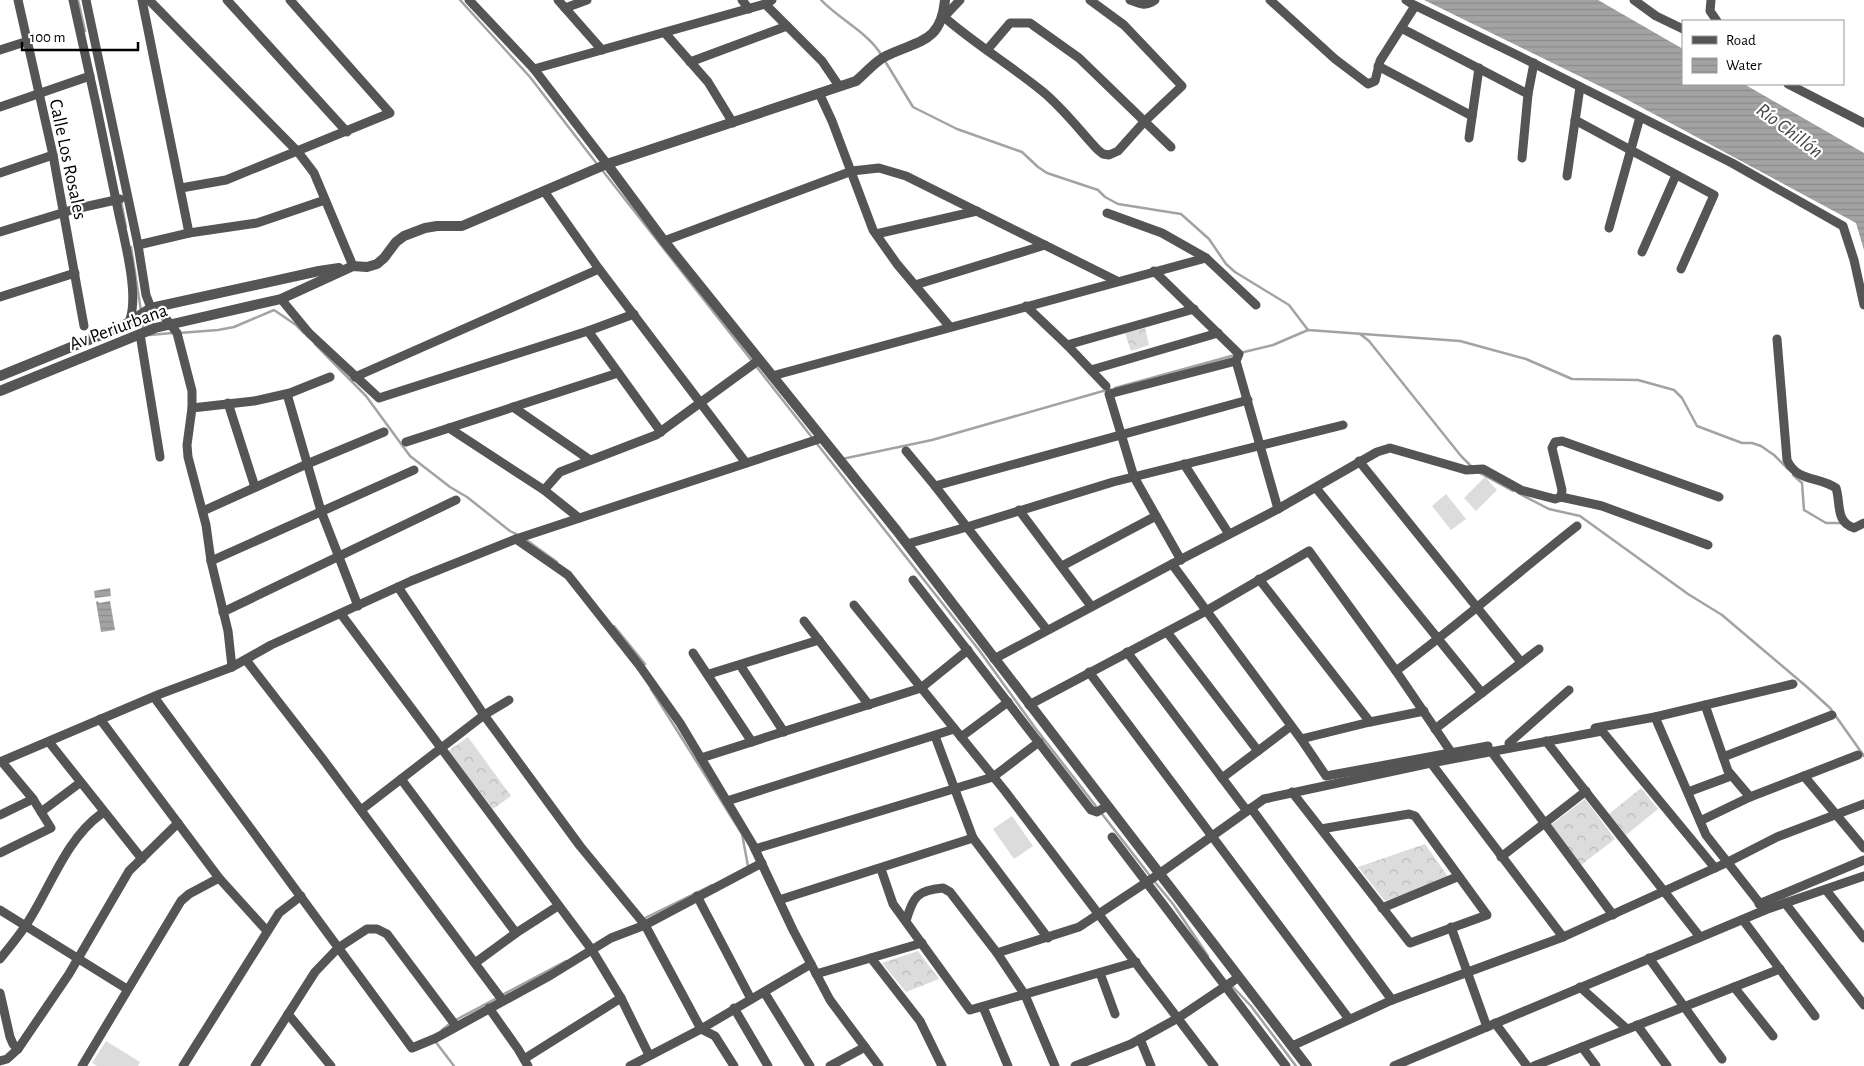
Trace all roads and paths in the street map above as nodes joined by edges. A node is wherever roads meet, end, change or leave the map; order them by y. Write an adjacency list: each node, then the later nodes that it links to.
1 (18, 0): 31 (street, Calle Los Rosales)
2 (73, 0): 40 (street)
3 (86, 0): 68 (street)
4 (142, 0): 66 (street)
5 (149, 0): 58 (street)
6 (227, 0): 54 (street)
7 (290, 0): 54 (street)
8 (469, 0): 39 (street)
9 (558, 0): 23 (street)
10 (587, 0): 23 (street)
11 (742, 0): 24 (street)
12 (945, 0): 25 (street)
13 (960, 0): 25 (street)
14 (1090, 0): 51 (street)
15 (1130, 0): 16 (street)
16 (1155, 0)
17 (1270, 0): 37 (street)
18 (1406, 0): 22 (street)
19 (1634, 0): 29 (street)
20 (1712, 0): 26 (street)
21 (768, 2): 24 (street); 27 (street)
22 (1415, 6): 28 (street); 36 (street)
23 (565, 8): 33 (street)
24 (749, 8): 30 (street)
25 (944, 17): 34 (street); 42 (street, Av Periurbana)
26 (1716, 20)
27 (787, 26): 35 (street); 42 (street)
28 (1401, 28): 37 (street); 38 (street)
29 (1682, 29)
30 (664, 32): 33 (street); 35 (street)
31 (28, 41): 32 (street); 45 (street, Calle Los Rosales)
32 (0, 50)
33 (602, 50): 39 (street)
34 (987, 50): 51 (street); 51 (street)
35 (690, 62): 52 (street)
36 (1534, 64): 43 (street); 46 (street)
37 (1378, 66): 48 (street)
38 (1479, 68): 46 (street); 48 (street)
39 (534, 69): 61 (street)
40 (90, 76): 45 (street); 68 (street)
41 (1790, 85): 53 (street)
42 (839, 86): 44 (street, Av Periurbana)
43 (1580, 87): 49 (street); 50 (street)
44 (819, 93): 52 (street, Av Periurbana); 62 (street)
45 (39, 94): 47 (street); 59 (street, Calle Los Rosales)
46 (1528, 94): 60 (street)
47 (0, 107)
48 (1472, 116): 55 (street)
49 (1640, 117): 57 (street); 92 (street)
50 (1575, 120): 57 (street); 65 (street)
51 (1144, 122): 56 (street)
52 (733, 123): 61 (street, Av Periurbana)
53 (1864, 123)
54 (347, 132): 58 (street)
55 (1469, 138)
56 (1171, 147)
57 (1630, 150): 64 (street); 73 (street)
58 (298, 152): 66 (street); 69 (street)
59 (53, 155): 63 (street); 71 (street, Calle Los Rosales)
60 (1522, 158)
61 (607, 164): 67 (street, Av Periurbana); 77 (street)
62 (852, 171): 70 (street); 76 (street); 77 (street)
63 (0, 173)
64 (1676, 175): 80 (street); 84 (street)
65 (1567, 176)
66 (181, 188): 75 (street)
67 (544, 191): 82 (street, Av Periurbana); 83 (street)
68 (122, 198): 71 (street); 78 (street); 97 (street)
69 (325, 200): 75 (street); 82 (street)
70 (977, 211): 76 (street); 79 (street)
71 (64, 213): 74 (street); 86 (street, Calle Los Rosales)
72 (1107, 214): 81 (street)
73 (1609, 228)
74 (0, 232)
75 (189, 233): 78 (street)
76 (876, 234): 88 (street)
77 (664, 241): 106 (street)
78 (138, 245): 94 (street)
79 (1045, 245): 87 (street); 88 (street)
80 (1642, 252)
81 (1206, 258): 85 (street); 91 (street)
82 (353, 266): 90 (street, Av Periurbana); 94 (street, Av Periurbana)
83 (599, 269): 96 (street); 113 (street)
84 (1681, 269)
85 (1154, 272): 87 (street); 95 (street)
86 (74, 273): 89 (street); 99 (street, Calle Los Rosales)
87 (1117, 281): 93 (street)
88 (915, 285): 100 (street)
89 (0, 296)
90 (282, 299): 98 (street, Av Periurbana); 113 (street)
91 (1256, 305)
92 (1864, 305)
93 (1026, 306): 100 (street); 105 (street)
94 (151, 308): 97 (street, Av Periurbana); 98 (street)
95 (1194, 309): 102 (street); 105 (street)
96 (634, 314): 101 (street); 119 (street)
97 (130, 320): 110 (street, Av Periurbana)
98 (170, 324): 103 (street, Av Periurbana); 121 (street)
99 (84, 326)
100 (950, 327): 111 (street)
101 (588, 332): 109 (street); 113 (street)
102 (1218, 333): 107 (street); 108 (street)
103 (140, 334): 115 (street, Av Periurbana); 131 (street)
104 (1777, 339): 152 (street)
105 (1067, 345): 108 (street)
106 (759, 360): 111 (street); 119 (street)
107 (1236, 361): 117 (street); 126 (street)
108 (1091, 370): 114 (street)
109 (618, 373): 120 (street); 125 (street)
110 (0, 376)
111 (772, 376): 127 (street)
112 (330, 377): 116 (street)
113 (355, 377)
114 (1106, 386)
115 (0, 391)
116 (287, 394): 118 (street); 135 (street)
117 (1248, 400): 126 (street); 129 (street)
118 (228, 403): 121 (street); 140 (street)
119 (702, 404): 125 (street); 134 (street)
120 (513, 407): 123 (street); 132 (street)
121 (192, 408): 148 (street)
122 (1343, 425): 129 (street)
123 (449, 428): 128 (street); 142 (street)
124 (384, 432): 135 (street)
125 (661, 432): 132 (street)
126 (1121, 435): 138 (street); 139 (street)
127 (822, 438): 134 (street); 157 (street)
128 (406, 442)
129 (1260, 446): 136 (street); 146 (street)
130 (906, 451): 139 (street)
131 (160, 456)
132 (590, 460): 142 (street)
133 (1359, 461): 141 (street); 144 (street); 170 (street)
134 (746, 463): 151 (street)
135 (307, 464): 140 (street); 149 (street)
136 (1184, 464): 138 (street); 155 (street)
137 (414, 470): 149 (street)
138 (1134, 477): 147 (street); 150 (street)
139 (935, 486): 154 (street)
140 (255, 487): 148 (street)
141 (1316, 488): 146 (street); 177 (street)
142 (544, 490): 151 (street)
143 (1719, 497): 144 (street)
144 (1561, 498): 158 (street)
145 (456, 500): 159 (street)
146 (1278, 509): 155 (street)
147 (1019, 510): 154 (street); 163 (street)
148 (202, 511): 160 (street)
149 (321, 511): 159 (street); 160 (street)
150 (1156, 516): 161 (street); 163 (street)
151 (578, 518): 156 (street)
152 (1864, 523)
153 (1577, 526): 170 (street)
154 (967, 527): 157 (street); 175 (street)
155 (1229, 534): 161 (street)
156 (516, 539): 166 (street); 225 (street)
157 (907, 544): 183 (street)
158 (1708, 545)
159 (338, 557): 167 (street); 172 (street)
160 (211, 560): 172 (street)
161 (1181, 560): 162 (street)
162 (1172, 564): 169 (street); 171 (street)
163 (1062, 566): 169 (street)
164 (1259, 579): 171 (street); 188 (street); 206 (street)
165 (913, 580): 180 (street)
166 (398, 587): 167 (street); 202 (street)
167 (358, 606): 173 (street)
168 (854, 606): 192 (street)
169 (1092, 606): 175 (street)
170 (1477, 607): 177 (street); 185 (street)
171 (1206, 611): 176 (street); 207 (street)
172 (223, 612): 187 (street)
173 (341, 614): 184 (street); 219 (street)
174 (804, 621): 178 (street)
175 (1048, 630): 183 (street)
176 (1166, 632): 181 (street); 220 (street)
177 (1438, 639): 188 (street); 194 (street)
178 (820, 640): 186 (street); 198 (street)
179 (1539, 648): 185 (street)
180 (968, 650): 192 (street); 200 (street)
181 (1127, 652): 189 (street); 231 (street)
182 (693, 653): 190 (street)
183 (994, 659): 197 (street)
184 (246, 660): 187 (street); 243 (street)
185 (1522, 662): 194 (street)
186 (740, 665): 190 (street); 210 (street)
187 (232, 666): 195 (street)
188 (1396, 671): 201 (street)
189 (1089, 672): 197 (street); 253 (street)
190 (709, 674): 216 (street)
191 (1794, 684): 199 (street)
192 (921, 688): 198 (street); 208 (street)
193 (1569, 690): 218 (street)
194 (1482, 694): 209 (street)
195 (154, 697): 205 (street); 273 (street)
196 (509, 700): 202 (street)
197 (1027, 702): 200 (street); 242 (street)
198 (869, 705): 210 (street)
199 (1704, 705): 204 (street); 224 (street)
200 (1011, 706): 212 (street); 217 (street)
201 (1424, 712): 206 (street); 209 (street)
202 (484, 715): 219 (street); 285 (street)
203 (1832, 715): 224 (street)
204 (1655, 718): 218 (street); 237 (street)
205 (100, 719): 215 (street); 250 (street)
206 (1370, 722): 213 (street)
207 (1291, 726): 213 (street); 220 (street)
208 (954, 729): 211 (street); 212 (street)
209 (1435, 729): 221 (street)
210 (784, 732): 216 (street)
211 (935, 736): 234 (street); 240 (street)
212 (961, 737): 228 (street)
213 (1301, 739): 221 (street)
214 (1546, 741): 222 (street); 235 (street); 265 (street)
215 (49, 742): 226 (street); 260 (street)
216 (752, 742): 225 (street)
217 (1039, 742): 228 (street); 242 (street)
218 (1510, 743): 221 (street)
219 (441, 749): 232 (street); 277 (street)
220 (1258, 751): 231 (street)
221 (1451, 752)
222 (1490, 752): 227 (street); 251 (street)
223 (1858, 755): 230 (street)
224 (1723, 757): 229 (street)
225 (701, 758): 240 (street)
226 (1, 762): 238 (street)
227 (1431, 763): 236 (street); 259 (street)
228 (993, 776): 234 (street); 281 (street)
229 (1731, 776): 237 (street); 239 (street)
230 (1804, 776): 239 (street); 247 (street)
231 (1222, 778): 244 (street)
232 (402, 779): 243 (street); 289 (street)
233 (77, 785): 245 (street)
234 (955, 789): 255 (street); 257 (street)
235 (1586, 791): 251 (street); 272 (street)
236 (1292, 792): 244 (street); 252 (street)
237 (1688, 792): 249 (street)
238 (33, 798): 245 (street); 248 (street)
239 (1750, 798): 249 (street)
240 (727, 801): 257 (street)
241 (1864, 804): 247 (street)
242 (1107, 806): 266 (street)
243 (361, 810): 303 (street)
244 (1249, 810): 253 (street); 320 (street)
245 (41, 812): 258 (street)
246 (101, 814): 286 (street)
247 (1837, 814): 256 (street); 263 (street)
248 (0, 815)
249 (1700, 821): 263 (street)
250 (178, 823): 260 (street); 269 (street)
251 (1543, 823): 259 (street); 282 (street)
252 (1321, 829): 267 (street); 279 (street)
253 (1213, 836): 266 (street); 330 (street)
254 (1112, 837): 270 (street)
255 (973, 838): 264 (street); 292 (street)
256 (1864, 848)
257 (755, 849): 262 (street)
258 (0, 853)
259 (1501, 857): 290 (street)
260 (142, 859): 301 (street)
261 (1864, 860): 278 (street)
262 (762, 863): 274 (street); 275 (street)
263 (1726, 863): 265 (street); 278 (street)
264 (880, 868): 275 (street); 284 (street)
265 (1714, 868): 272 (street)
266 (1160, 874): 270 (street); 309 (street)
267 (1457, 876): 279 (street); 287 (street)
268 (1864, 876): 271 (street)
269 (219, 878): 288 (street); 313 (street)
270 (1147, 882): 281 (street); 310 (street)
271 (1826, 890): 276 (street); 293 (street)
272 (1664, 891): 282 (street); 291 (street)
273 (300, 896): 288 (street); 295 (street)
274 (697, 896): 285 (street); 318 (street)
275 (779, 900): 304 (street)
276 (1785, 903): 278 (street); 321 (street)
277 (558, 906): 289 (street); 296 (street)
278 (1762, 907): 283 (street)
279 (1382, 908): 287 (street)
280 (0, 910): 286 (street)
281 (1099, 914): 292 (street); 302 (street)
282 (1613, 915): 290 (street)
283 (1742, 920): 291 (street); 305 (street)
284 (906, 921): 294 (street); 297 (street)
285 (645, 925): 296 (street); 334 (street)
286 (26, 926): 300 (street); 301 (street)
287 (1451, 927): 307 (street)
288 (267, 931): 349 (street)
289 (516, 932): 303 (street)
290 (1563, 937): 307 (street)
291 (1700, 937): 299 (street)
292 (1048, 938): 297 (street)
293 (1864, 938)
294 (922, 943): 298 (street); 322 (street)
295 (338, 948): 326 (street); 333 (street); 333 (street)
296 (592, 950): 317 (street); 319 (street)
297 (997, 953): 316 (street)
298 (871, 958): 308 (street); 357 (street)
299 (1649, 958): 312 (street); 323 (street)
300 (0, 959)
301 (78, 959): 313 (street); 341 (street)
302 (1136, 962): 306 (street); 329 (street)
303 (475, 963): 319 (street)
304 (811, 964): 308 (street); 314 (street)
305 (1780, 969): 311 (street); 328 (street)
306 (1100, 973): 316 (street); 327 (street)
307 (1467, 973): 320 (street); 331 (street)
308 (816, 974): 339 (street)
309 (1239, 977): 310 (street); 338 (street)
310 (1226, 986): 329 (street); 364 (street)
311 (1734, 986): 323 (street); 336 (street)
312 (1580, 988): 331 (street); 335 (street)
313 (128, 990): 347 (street)
314 (764, 992): 318 (street); 354 (street)
315 (0, 993): 341 (street)
316 (1025, 995): 322 (street); 359 (street)
317 (621, 998): 342 (street); 346 (street)
318 (751, 999): 325 (street)
319 (503, 1000): 324 (street)
320 (1392, 1000): 330 (street)
321 (1864, 1005)
322 (983, 1007): 358 (street)
323 (1684, 1007): 332 (street); 344 (street)
324 (489, 1008): 333 (street); 346 (street)
325 (734, 1008): 334 (street); 353 (street)
326 (288, 1014): 350 (street); 351 (street)
327 (1115, 1014)
328 (1815, 1016)
329 (1178, 1018): 337 (street); 363 (street)
330 (1349, 1020): 338 (street)
331 (1491, 1025): 366 (street); 367 (street)
332 (1637, 1025): 335 (street); 370 (street)
333 (456, 1026)
334 (701, 1029): 342 (street); 348 (street)
335 (1627, 1029): 340 (street)
336 (1773, 1036)
337 (1140, 1039): 343 (street); 362 (street)
338 (1292, 1046): 365 (street)
339 (865, 1047): 355 (street); 356 (street)
340 (1582, 1047): 368 (street); 369 (street)
341 (18, 1048): 345 (street)
342 (649, 1055): 352 (street)
343 (1098, 1057): 360 (street); 361 (street)
344 (1722, 1059)
345 (0, 1061)
346 (526, 1062)
347 (86, 1064)
348 (732, 1065)
349 (183, 1066)
350 (255, 1066)
351 (331, 1066)
352 (630, 1066)
353 (768, 1066)
354 (810, 1066)
355 (830, 1066)
356 (879, 1066)
357 (942, 1066)
358 (1008, 1066)
359 (1055, 1066)
360 (1074, 1066)
361 (1102, 1066)
362 (1151, 1066)
363 (1214, 1066)
364 (1286, 1066)
365 (1307, 1066)
366 (1394, 1066)
367 (1527, 1066)
368 (1534, 1066)
369 (1596, 1066)
370 (1667, 1066)

